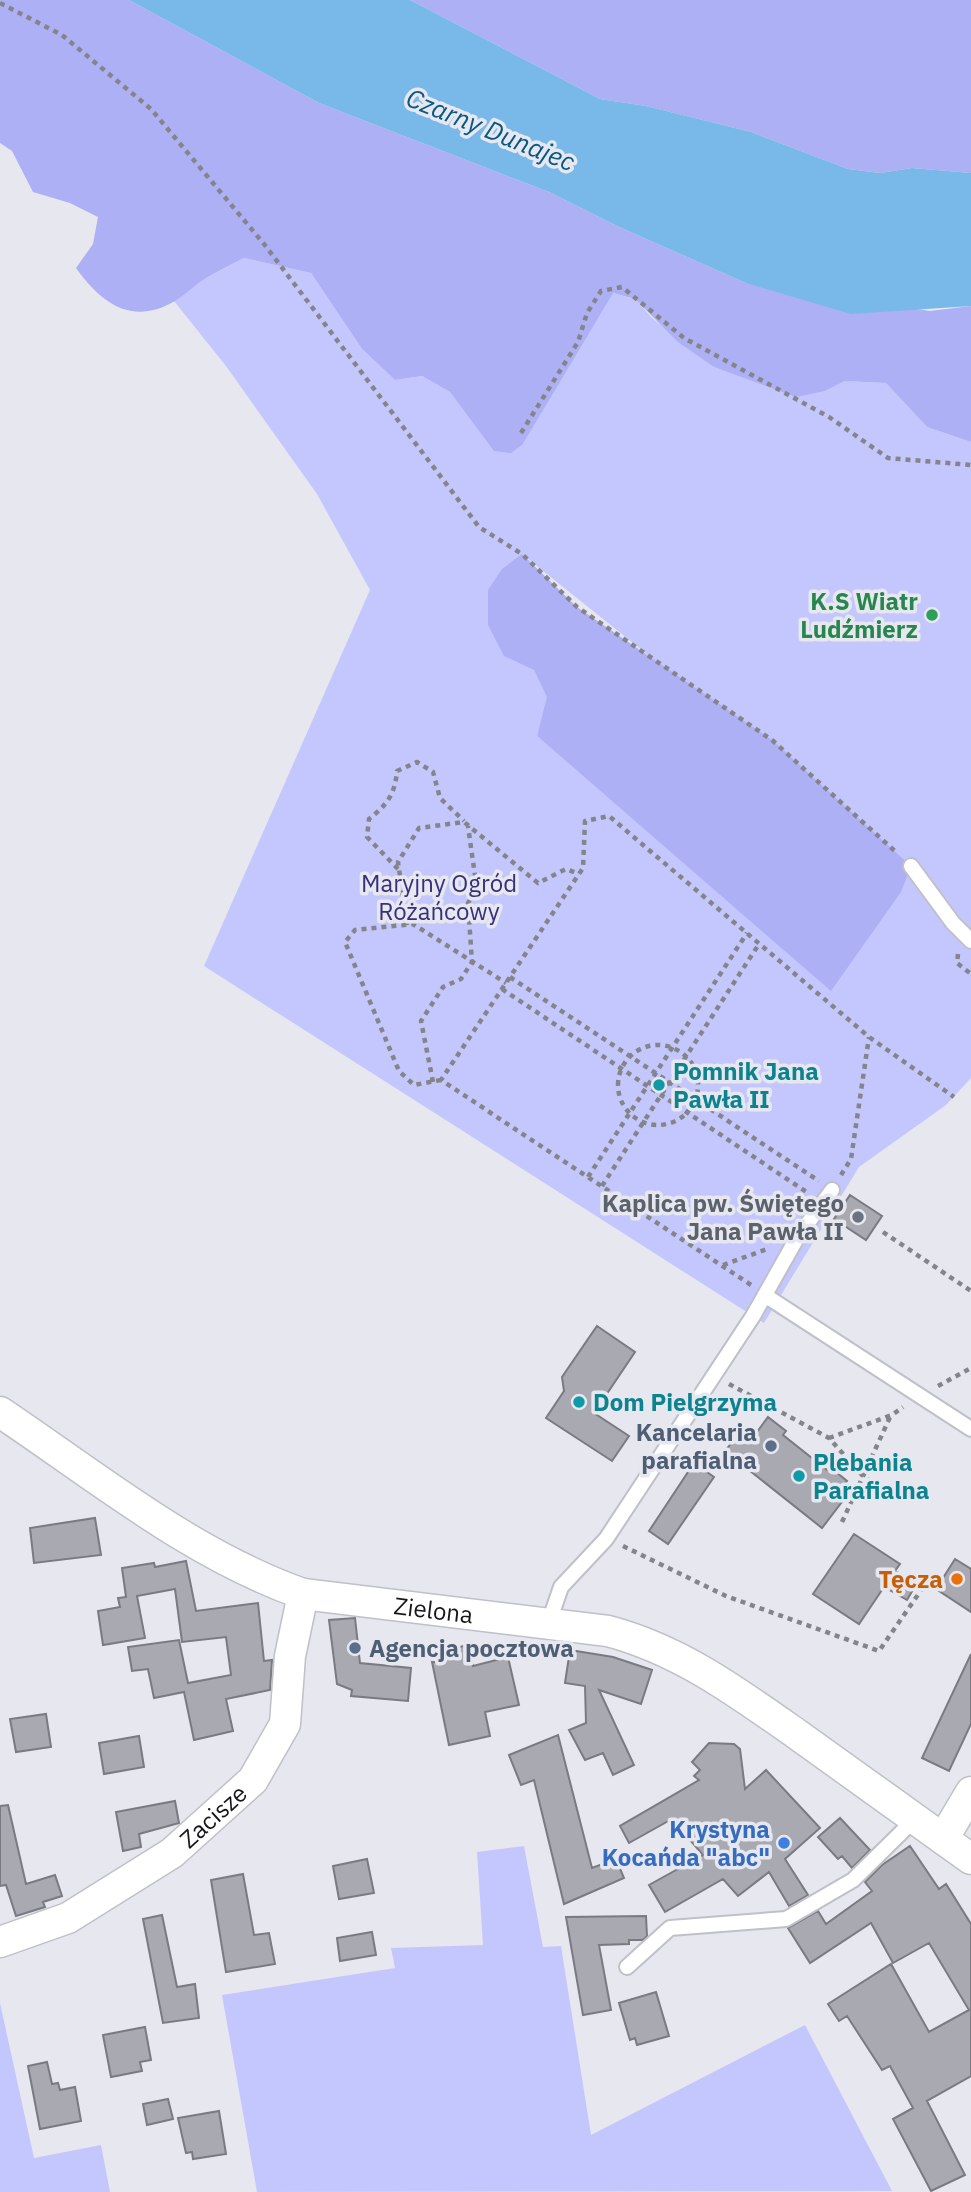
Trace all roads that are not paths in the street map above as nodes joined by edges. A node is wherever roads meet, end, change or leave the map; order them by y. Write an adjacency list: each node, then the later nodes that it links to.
1 (911, 866): 2 (lane)
2 (971, 941)
3 (832, 1190): 4 (lane)
4 (765, 1296): 6 (lane); 8 (lane)
5 (0, 1412): 7 (street, Zielona)
6 (971, 1429)
7 (303, 1594): 8 (street, Zielona); 13 (street, Zacisze)
8 (548, 1625): 10 (street, Zielona)
9 (971, 1792): 11 (street)
10 (916, 1818): 11 (street, Zielona); 14 (lane)
11 (943, 1839): 12 (street, Zielona)
12 (971, 1858)
13 (0, 1942)
14 (627, 1967)

